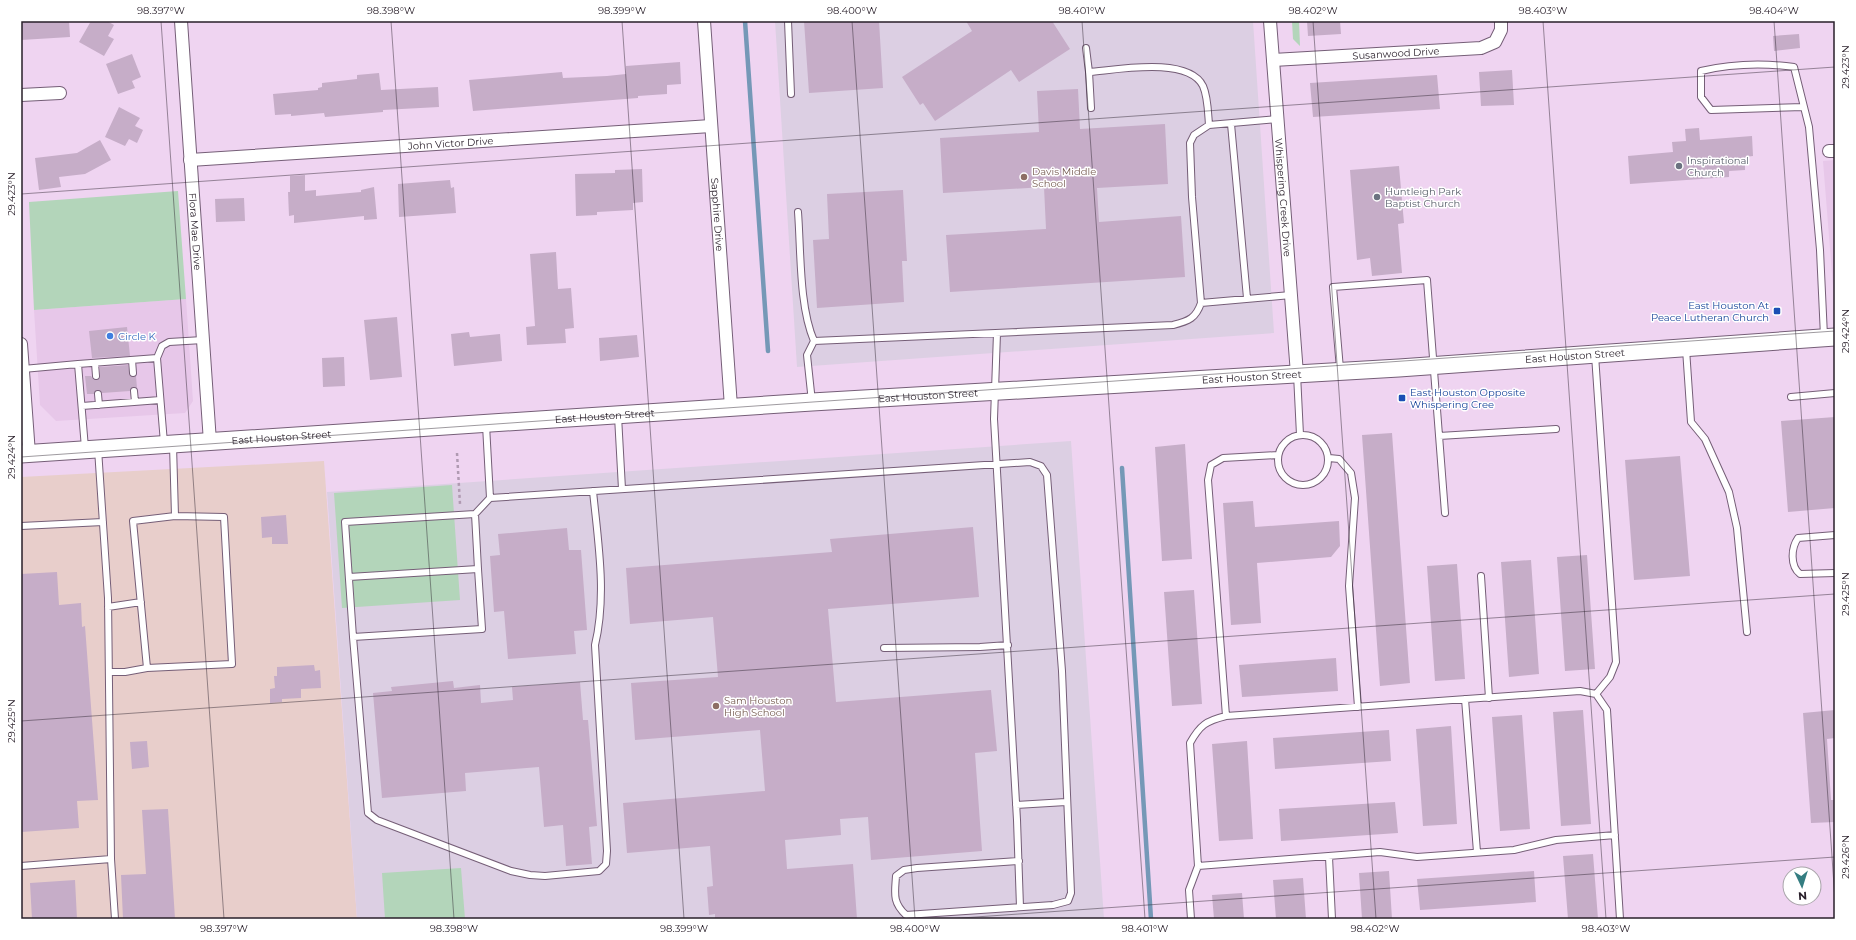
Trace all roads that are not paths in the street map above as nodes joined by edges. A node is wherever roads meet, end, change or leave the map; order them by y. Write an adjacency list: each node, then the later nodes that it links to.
1 (181, 21): 18 (street, Flora Mae Drive)
2 (704, 21): 17 (street, Sapphire Drive)
3 (788, 21): 10 (lane)
4 (1270, 21): 7 (street, Whispering Creek Drive)
5 (1500, 21): 7 (street, Susanwood Drive)
6 (1086, 48): 8 (lane)
7 (1273, 60): 14 (street, Whispering Creek Drive)
8 (1089, 72): 13 (lane); 16 (lane)
9 (60, 93): 11 (street)
10 (791, 94)
11 (21, 95)
12 (1803, 107): 12 (lane); 24 (lane)
13 (1091, 108)
14 (1277, 119): 15 (lane); 20 (street, Whispering Creek Drive)
15 (1231, 124): 16 (lane); 21 (lane)
16 (1210, 125): 22 (lane)
17 (711, 126): 18 (street, John Victor Drive); 50 (street, Sapphire Drive)
18 (190, 160): 25 (street, Flora Mae Drive)
19 (798, 212): 26 (lane)
20 (1291, 295): 21 (lane); 38 (street, Whispering Creek Drive)
21 (1247, 298): 22 (lane)
22 (1201, 302): 23 (lane)
23 (997, 333): 26 (lane); 41 (lane)
24 (1830, 337): 28 (main road, East Houston Street)
25 (203, 340): 30 (lane); 56 (street, Flora Mae Drive)
26 (814, 341): 47 (lane)
27 (21, 344): 35 (street)
28 (1686, 347): 29 (main road, East Houston Street); 78 (lane)
29 (1594, 354): 34 (main road, East Houston Street); 84 (lane)
30 (157, 358): 31 (lane); 45 (lane)
31 (132, 360): 32 (lane); 37 (lane)
32 (95, 363): 33 (lane); 39 (lane)
33 (78, 364): 35 (lane); 49 (lane)
34 (1434, 365): 36 (main road, East Houston Street); 36 (lane); 55 (lane)
35 (23, 369): 59 (street)
36 (1340, 371): 38 (main road, East Houston Street)
37 (133, 373)
38 (1297, 374): 41 (main road, East Houston Street); 54 (lane)
39 (96, 376)
40 (134, 391): 46 (lane)
41 (995, 392): 47 (main road, East Houston Street); 62 (lane)
42 (1835, 393): 44 (lane)
43 (98, 394): 48 (lane)
44 (1791, 397)
45 (160, 400): 46 (lane); 57 (lane)
46 (135, 402): 48 (lane)
47 (812, 402): 50 (main road, East Houston Street)
48 (98, 405): 49 (lane)
49 (82, 406): 58 (lane)
50 (731, 407): 51 (main road, East Houston Street)
51 (618, 415): 52 (main road, East Houston Street); 63 (lane)
52 (486, 424): 56 (main road, East Houston Street); 65 (lane)
53 (1556, 429): 55 (lane)
54 (1300, 435): 60 (lane); 61 (lane)
55 (1439, 436): 66 (lane)
56 (210, 442): 57 (main road, East Houston Street)
57 (169, 444): 58 (main road, East Houston Street); 68 (lane)
58 (92, 450): 59 (main road, East Houston Street); 69 (lane)
59 (25, 454)
60 (1278, 455): 61 (lane); 88 (lane)
61 (1329, 458): 87 (lane)
62 (998, 464): 63 (lane); 80 (lane); 89 (lane)
63 (622, 489): 64 (lane)
64 (593, 491): 65 (lane); 79 (lane)
65 (490, 498): 67 (lane)
66 (1445, 513)
67 (475, 514): 72 (lane); 75 (lane)
68 (175, 516): 76 (lane); 82 (lane)
69 (103, 522): 70 (lane); 77 (lane)
70 (21, 526)
71 (1835, 535): 73 (lane)
72 (478, 569): 75 (lane); 79 (lane)
73 (1835, 573)
74 (1482, 576): 85 (lane)
75 (349, 577): 79 (lane)
76 (141, 602): 77 (lane); 82 (lane)
77 (108, 607): 83 (lane)
78 (1747, 632)
79 (352, 637)
80 (1008, 645): 81 (lane); 90 (lane)
81 (884, 648)
82 (147, 668): 83 (lane)
83 (109, 672): 94 (lane)
84 (1596, 694): 85 (lane); 91 (lane)
85 (1489, 698): 86 (lane)
86 (1466, 699): 87 (lane); 92 (lane)
87 (1358, 707): 88 (lane)
88 (1226, 716): 97 (lane)
89 (1066, 802): 90 (lane); 98 (lane)
90 (1016, 805): 95 (lane)
91 (1615, 835): 92 (lane); 102 (lane)
92 (1477, 852): 93 (lane)
93 (1329, 857): 97 (lane); 101 (lane)
94 (111, 859): 96 (lane); 99 (lane)
95 (1019, 861): 98 (lane); 98 (lane)
96 (21, 866)
97 (1198, 866): 100 (lane)
98 (1020, 906)
99 (115, 919)
100 (1191, 919)
101 (1332, 919)
102 (1620, 919)

